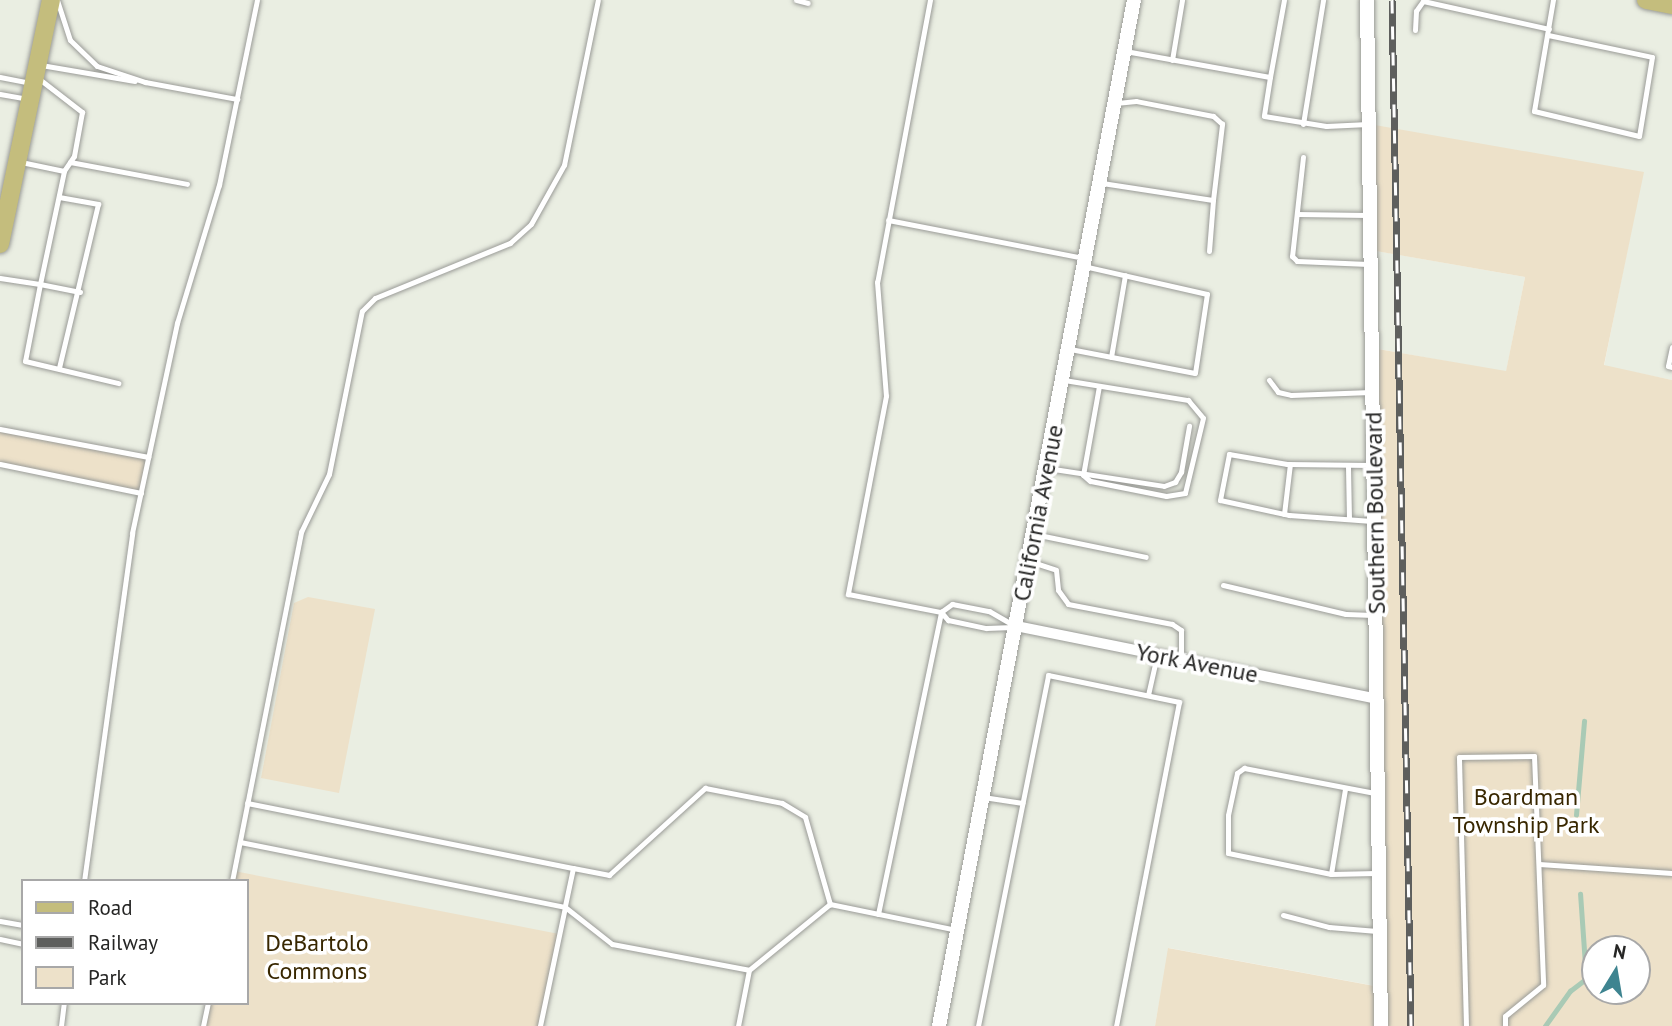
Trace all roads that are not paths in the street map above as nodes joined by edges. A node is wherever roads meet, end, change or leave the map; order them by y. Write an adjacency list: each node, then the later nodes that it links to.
1 (51, 0): 20 (main road)
2 (57, 0): 21 (lane)
3 (257, 0): 23 (lane)
4 (597, 0): 85 (lane)
5 (796, 0): 13 (lane)
6 (930, 0): 37 (lane)
7 (1135, 0): 16 (street, California Avenue)
8 (1182, 0): 17 (lane)
9 (1284, 0): 19 (lane)
10 (1323, 0): 25 (lane)
11 (1367, 0): 26 (street, Southern Boulevard)
12 (1553, 0): 15 (lane)
13 (808, 3)
14 (1415, 30): 15 (lane)
15 (1548, 32): 15 (lane)
16 (1125, 51): 17 (lane); 24 (street, California Avenue)
17 (1172, 60): 19 (lane)
18 (0, 76): 20 (lane)
19 (1270, 77): 25 (lane)
20 (34, 81): 21 (lane); 22 (lane); 28 (main road); 29 (lane)
21 (145, 82): 23 (lane)
22 (0, 94)
23 (237, 99): 60 (lane)
24 (1115, 104): 31 (street, California Avenue); 34 (lane)
25 (1303, 124): 26 (lane)
26 (1369, 124): 36 (street, Southern Boulevard)
27 (1303, 157): 35 (lane)
28 (17, 161): 30 (lane); 38 (main road)
29 (70, 162): 30 (lane); 32 (lane)
30 (64, 172): 33 (lane)
31 (1099, 183): 34 (lane); 40 (street, California Avenue)
32 (187, 184)
33 (59, 197): 44 (lane); 45 (lane)
34 (1213, 200): 39 (lane)
35 (1297, 214): 36 (lane); 41 (lane)
36 (1370, 215): 41 (street, Southern Boulevard)
37 (888, 220): 40 (lane); 75 (lane)
38 (0, 244)
39 (1209, 251)
40 (1084, 262): 42 (lane); 47 (street, California Avenue)
41 (1371, 264): 55 (street, Southern Boulevard)
42 (1125, 275): 48 (lane); 48 (lane)
43 (0, 278): 44 (lane)
44 (40, 284): 45 (lane); 50 (lane)
45 (80, 292): 50 (lane)
46 (1672, 347): 49 (lane)
47 (1070, 349): 48 (lane); 51 (street, California Avenue)
48 (1111, 357)
49 (1672, 367)
50 (59, 368): 53 (lane)
51 (1064, 380): 54 (lane); 65 (street, California Avenue)
52 (1269, 380): 55 (lane)
53 (118, 383)
54 (1099, 386): 56 (lane); 66 (lane)
55 (1373, 392): 63 (street, Southern Boulevard)
56 (1172, 401): 57 (lane); 66 (lane)
57 (1177, 409)
58 (1189, 426): 66 (lane)
59 (0, 429): 60 (lane)
60 (148, 457): 67 (lane)
61 (0, 464): 67 (lane)
62 (1290, 464): 64 (lane); 68 (lane); 68 (lane)
63 (1374, 465): 64 (lane); 70 (street, Southern Boulevard)
64 (1348, 467): 69 (lane)
65 (1047, 468): 66 (lane); 71 (street, California Avenue)
66 (1083, 475)
67 (141, 492): 93 (lane)
68 (1284, 514): 69 (lane)
69 (1349, 519): 70 (lane)
70 (1375, 521): 76 (street, Southern Boulevard)
71 (1034, 534): 72 (lane); 73 (street, California Avenue)
72 (1146, 557)
73 (1028, 561): 77 (street, California Avenue); 79 (lane)
74 (1223, 585): 76 (lane)
75 (941, 612): 77 (lane); 77 (lane); 97 (lane)
76 (1376, 615): 81 (street, Southern Boulevard)
77 (1016, 626): 78 (street, York Avenue); 84 (street, California Avenue)
78 (1157, 655): 79 (street, York Avenue); 80 (lane)
79 (1181, 660): 81 (street, York Avenue)
80 (1148, 695): 86 (lane); 114 (lane)
81 (1377, 699): 83 (street, Southern Boulevard)
82 (1345, 789): 83 (lane); 92 (lane); 92 (lane)
83 (1378, 794): 90 (street, Southern Boulevard)
84 (983, 797): 86 (lane); 101 (street, California Avenue)
85 (247, 803): 87 (lane); 89 (lane)
86 (1023, 803): 113 (lane)
87 (240, 842): 94 (lane); 96 (lane)
88 (1539, 864): 91 (lane); 116 (lane); 117 (lane)
89 (573, 868): 95 (lane); 96 (lane)
90 (1379, 873): 92 (lane); 102 (street, Southern Boulevard)
91 (1672, 873)
92 (1331, 874)
93 (84, 879)
94 (232, 879)
95 (830, 904): 97 (lane); 105 (lane)
96 (565, 906): 105 (lane); 110 (lane)
97 (878, 914): 101 (lane)
98 (1283, 915): 102 (lane)
99 (0, 920): 100 (lane)
100 (21, 925)
101 (957, 930): 112 (street, California Avenue)
102 (1380, 932): 115 (street, Southern Boulevard)
103 (0, 939): 104 (lane)
104 (21, 944)
105 (749, 970): 111 (lane)
106 (64, 1005): 108 (lane)
107 (208, 1005): 109 (lane)
108 (61, 1026)
109 (204, 1026)
110 (540, 1026)
111 (737, 1026)
112 (939, 1026)
113 (978, 1026)
114 (1116, 1026)
115 (1381, 1026)
116 (1466, 1026)
117 (1505, 1026)

